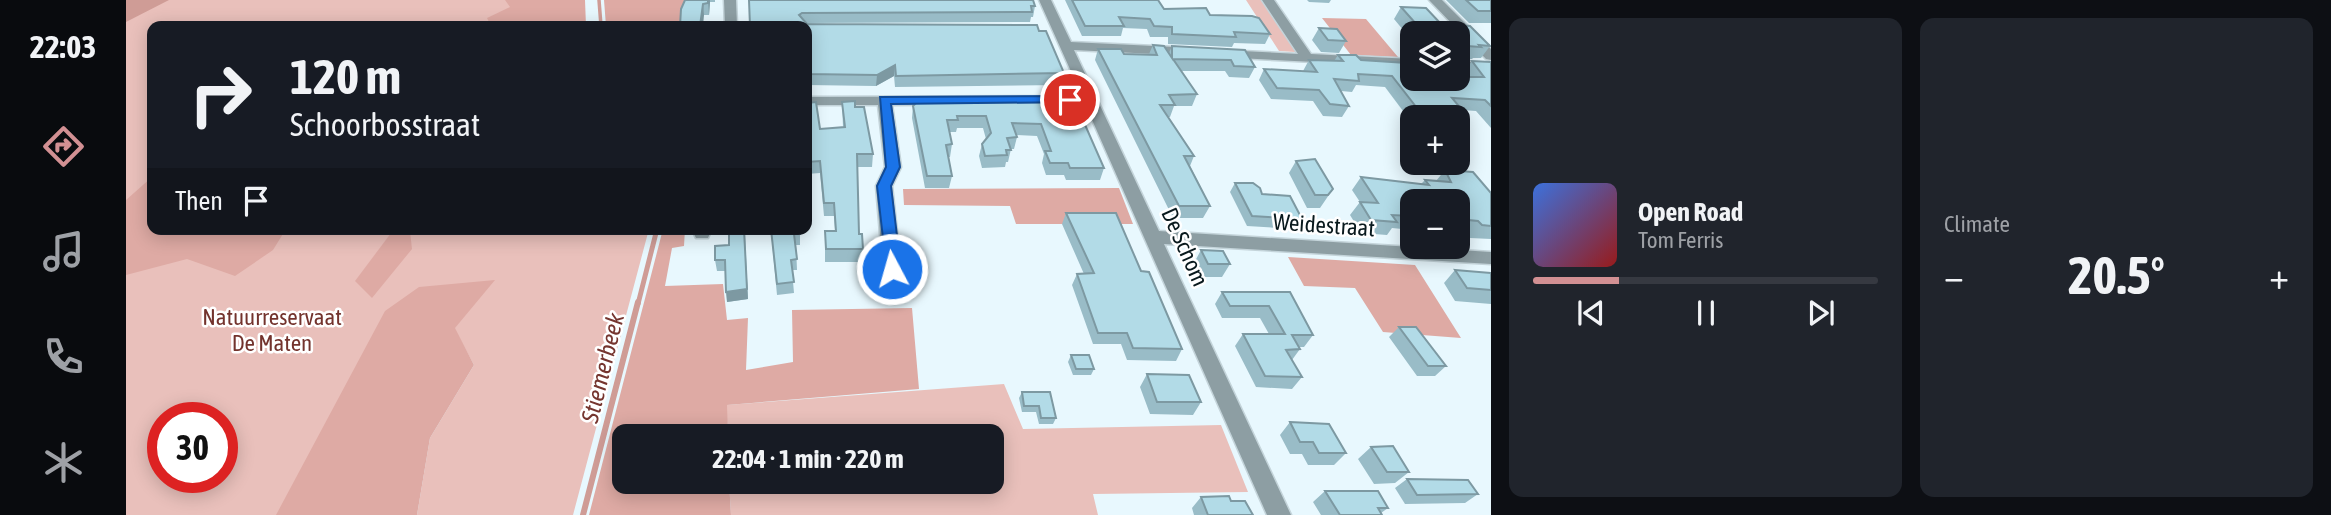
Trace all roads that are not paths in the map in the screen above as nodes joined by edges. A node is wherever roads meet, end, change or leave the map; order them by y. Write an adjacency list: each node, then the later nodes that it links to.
1 (730, 0): 5 (street)
2 (1045, 0): 7 (street, De Schom)
3 (1268, 0): 10 (street)
4 (1434, 0): 9 (street)
5 (732, 21)
6 (1042, 29): 7 (street)
7 (1058, 29): 8 (street, De Schom)
8 (1066, 46): 10 (street); 16 (street, De Schom)
9 (1491, 56)
10 (1307, 58): 11 (street)
11 (1400, 62)
12 (1470, 65): 13 (street)
13 (1491, 66)
14 (812, 100): 15 (street)
15 (884, 100): 16 (street); 19 (street)
16 (1090, 100): 17 (street, De Schom)
17 (1154, 237): 18 (street, Weidestraat); 20 (street, De Schom)
18 (1491, 258)
19 (892, 269)
20 (1279, 515)

